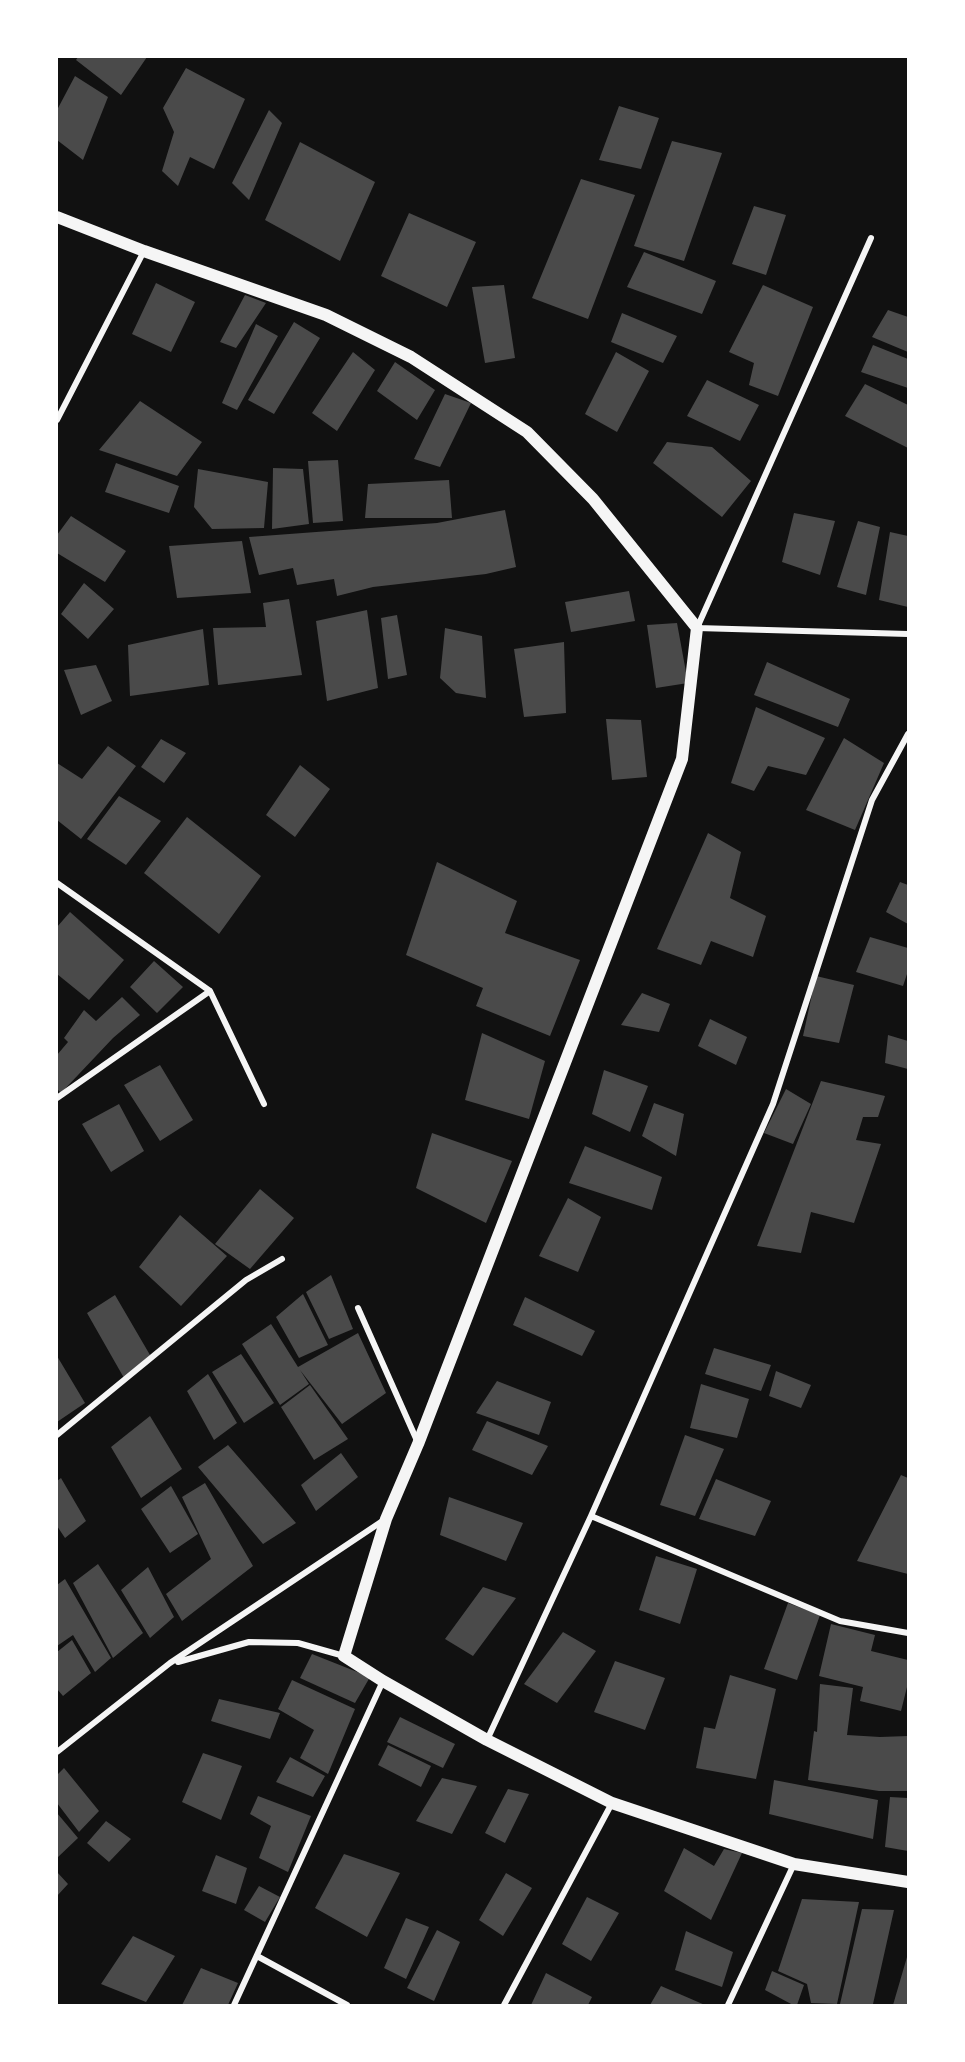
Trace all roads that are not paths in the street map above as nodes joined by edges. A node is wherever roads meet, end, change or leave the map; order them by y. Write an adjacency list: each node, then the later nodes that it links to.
1 (57, 217): 3 (main road)
2 (871, 238): 5 (street)
3 (144, 251): 4 (street); 5 (main road)
4 (57, 420)
5 (697, 628): 6 (street); 15 (main road)
6 (908, 634)
7 (908, 734): 16 (street)
8 (57, 883): 9 (street)
9 (210, 991): 10 (street); 11 (street)
10 (57, 1098)
11 (264, 1104)
12 (282, 1259): 14 (street)
13 (358, 1308): 15 (street)
14 (57, 1435)
15 (418, 1444): 17 (main road)
16 (591, 1516): 18 (street); 22 (street)
17 (386, 1519): 19 (main road); 20 (street)
18 (908, 1633)
19 (344, 1656): 20 (street); 21 (main road)
20 (170, 1664): 23 (street)
21 (383, 1681): 22 (main road); 27 (street)
22 (487, 1740): 24 (main road)
23 (57, 1752)
24 (612, 1803): 25 (main road); 30 (street)
25 (794, 1864): 26 (main road); 31 (street)
26 (908, 1882)
27 (257, 1956): 28 (street); 29 (street)
28 (234, 2005)
29 (347, 2005)
30 (504, 2005)
31 (728, 2005)

